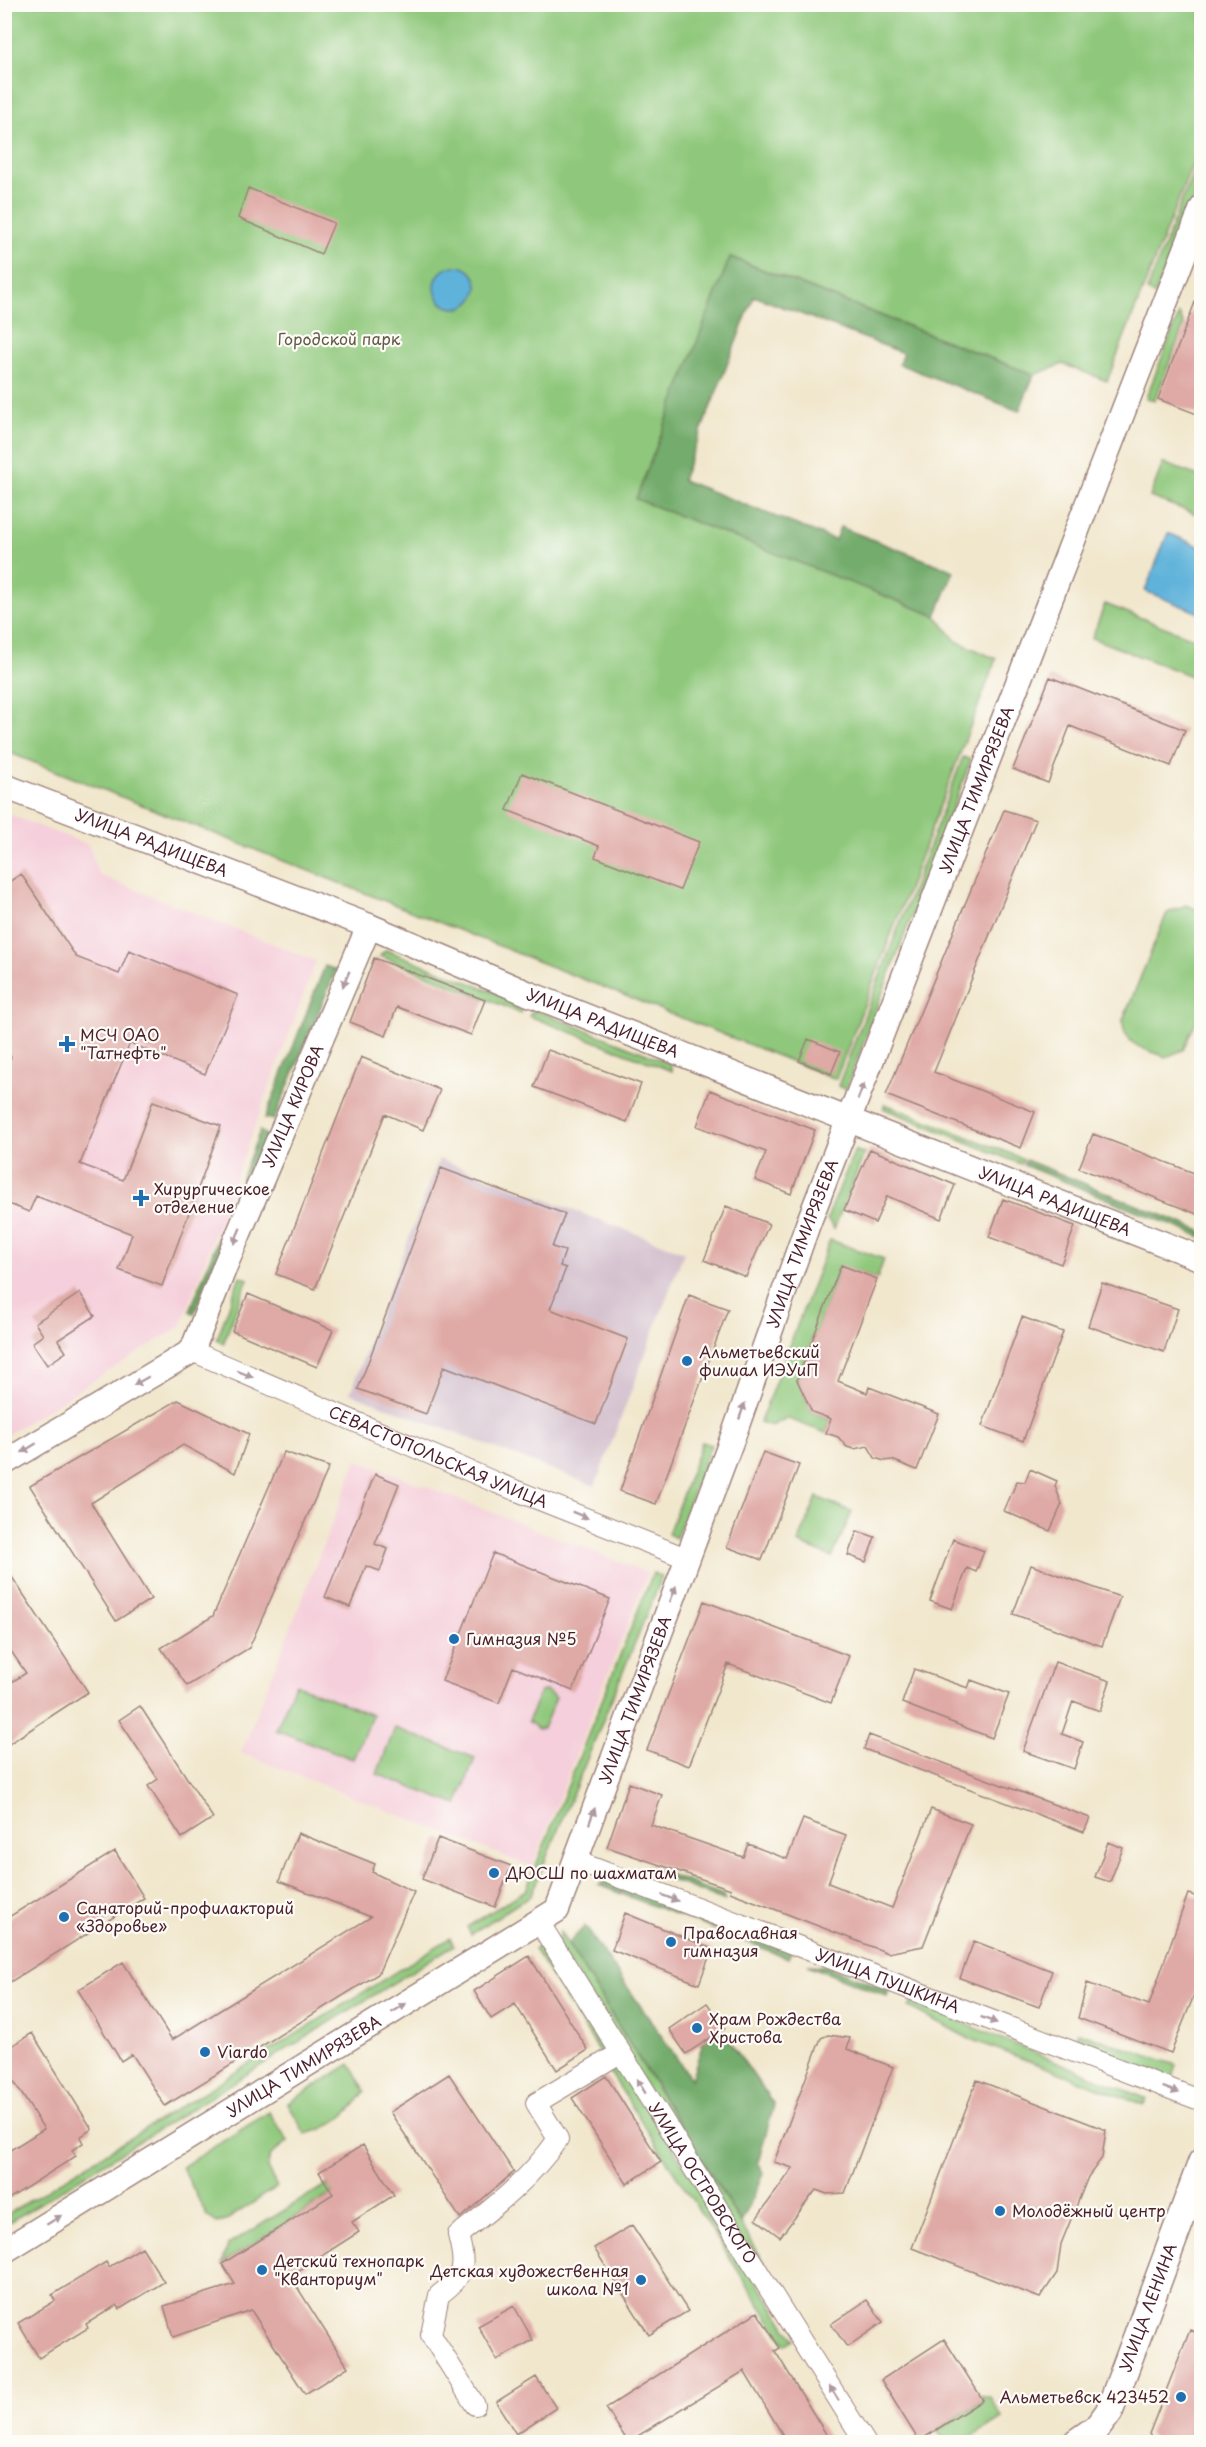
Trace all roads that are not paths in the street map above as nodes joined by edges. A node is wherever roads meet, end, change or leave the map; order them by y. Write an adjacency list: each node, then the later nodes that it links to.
1 (1202, 208): 4 (street, УЛИЦА ТИМИРЯЗЕВА, one-way to 1)
2 (4, 786): 3 (street, УЛИЦА РАДИЩЕВА)
3 (369, 926): 4 (street, УЛИЦА РАДИЩЕВА); 6 (street, УЛИЦА КИРОВА, one-way to 6)
4 (850, 1120): 5 (street, УЛИЦА РАДИЩЕВА); 8 (street, УЛИЦА ТИМИРЯЗЕВА, one-way to 4)
5 (1202, 1259)
6 (192, 1351): 7 (street, one-way to 7); 8 (street, СЕВАСТОПОЛЬСКАЯ УЛИЦА, one-way to 8)
7 (4, 1463)
8 (686, 1558): 9 (street, УЛИЦА ТИМИРЯЗЕВА, one-way to 8)
9 (576, 1861): 10 (street, УЛИЦА ТИМИРЯЗЕВА); 12 (street, УЛИЦА ПУШКИНА, one-way to 12)
10 (539, 1922): 11 (street, УЛИЦА ОСТРОВСКОГО); 14 (street, УЛИЦА ТИМИРЯЗЕВА, one-way to 10)
11 (620, 2053): 15 (street); 17 (street, УЛИЦА ОСТРОВСКОГО, one-way to 11)
12 (1202, 2101)
13 (1202, 2162): 16 (main road, УЛИЦА ЛЕНИНА)
14 (4, 2251)
15 (476, 2405)
16 (1094, 2438)
17 (865, 2442)

